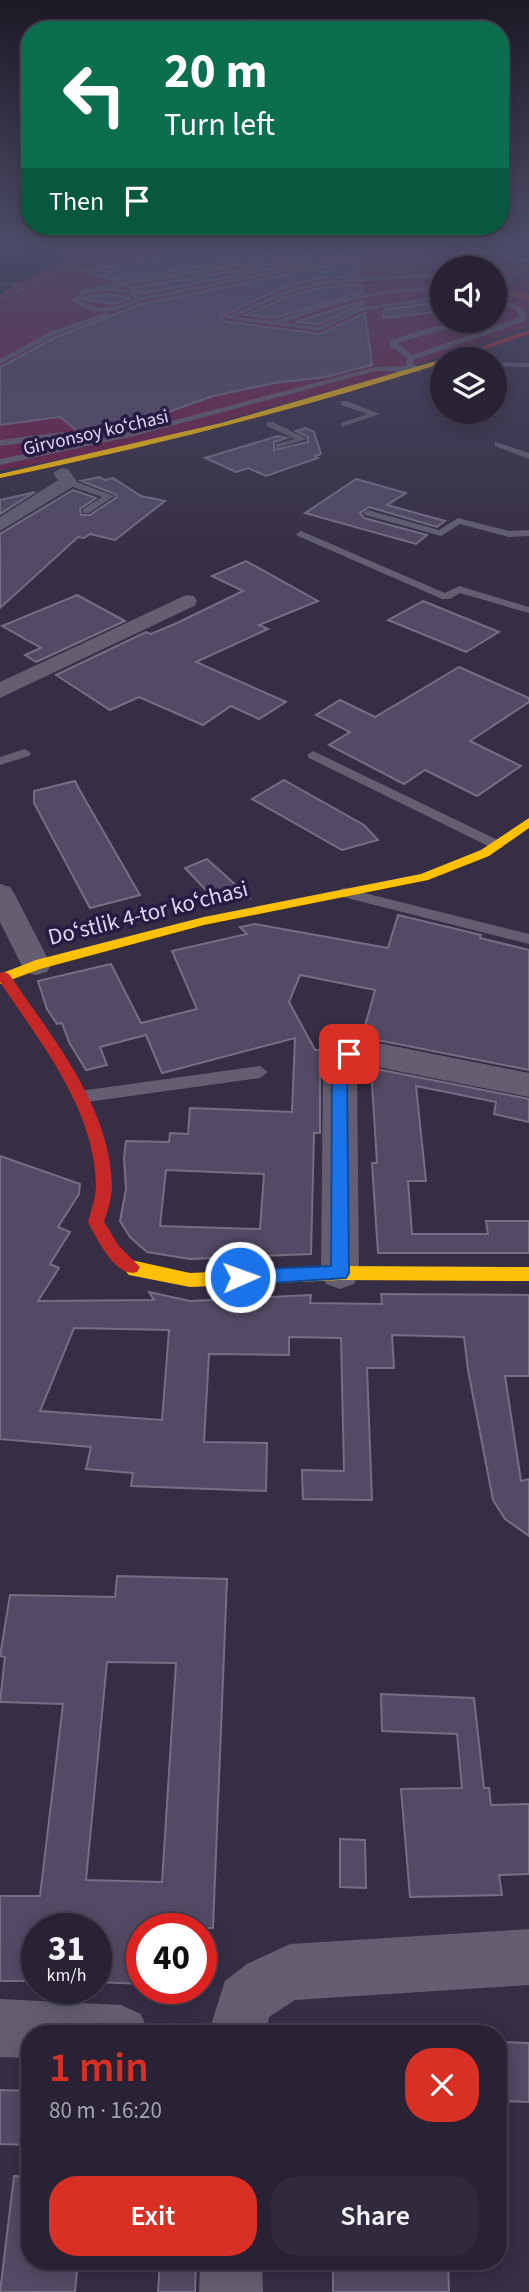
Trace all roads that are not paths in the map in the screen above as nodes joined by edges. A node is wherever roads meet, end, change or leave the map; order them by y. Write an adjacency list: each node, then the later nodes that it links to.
1 (21, 348): 4 (lane)
2 (397, 348): 6 (lane)
3 (453, 348): 6 (lane)
4 (0, 362)
5 (430, 364): 6 (main road)
6 (413, 365): 19 (lane); 20 (main road, Girvonsoy koʻchasi)
7 (507, 365): 8 (lane)
8 (528, 366): 10 (lane)
9 (430, 371): 11 (main road, Girvonsoy koʻchasi)
10 (527, 378)
11 (344, 403): 12 (main road, Girvonsoy koʻchasi); 13 (lane)
12 (270, 424): 17 (lane); 21 (main road, Girvonsoy koʻchasi)
13 (344, 425)
14 (63, 435): 15 (lane)
15 (0, 443)
16 (498, 444): 18 (lane)
17 (279, 446)
18 (529, 456)
19 (0, 462)
20 (0, 476)
21 (65, 478): 22 (main road, Girvonsoy koʻchasi); 23 (lane); 25 (street)
22 (0, 487)
23 (86, 511)
24 (368, 513): 26 (lane)
25 (0, 524)
26 (529, 533)
27 (301, 534): 29 (lane)
28 (186, 601): 30 (street)
29 (529, 610)
30 (0, 691)
31 (24, 753): 33 (lane)
32 (313, 755): 35 (lane)
33 (0, 761)
34 (529, 822): 35 (main road, Doʻstlik 4-tor koʻchasi)
35 (497, 845): 36 (main road, Doʻstlik 4-tor koʻchasi)
36 (341, 892): 38 (lane); 39 (main road, Doʻstlik 4-tor koʻchasi)
37 (0, 893): 39 (street)
38 (529, 939)
39 (36, 965): 40 (main road, Doʻstlik 4-tor koʻchasi)
40 (2, 978): 43 (main road)
41 (260, 1072): 43 (lane)
42 (529, 1085): 44 (street)
43 (80, 1097): 44 (main road)
44 (340, 1273): 45 (main road)
45 (529, 1274)
46 (529, 1957): 47 (street)
47 (239, 2025)
48 (0, 2028): 49 (street)
49 (21, 2029)
50 (231, 2270): 51 (street)
51 (230, 2292)

